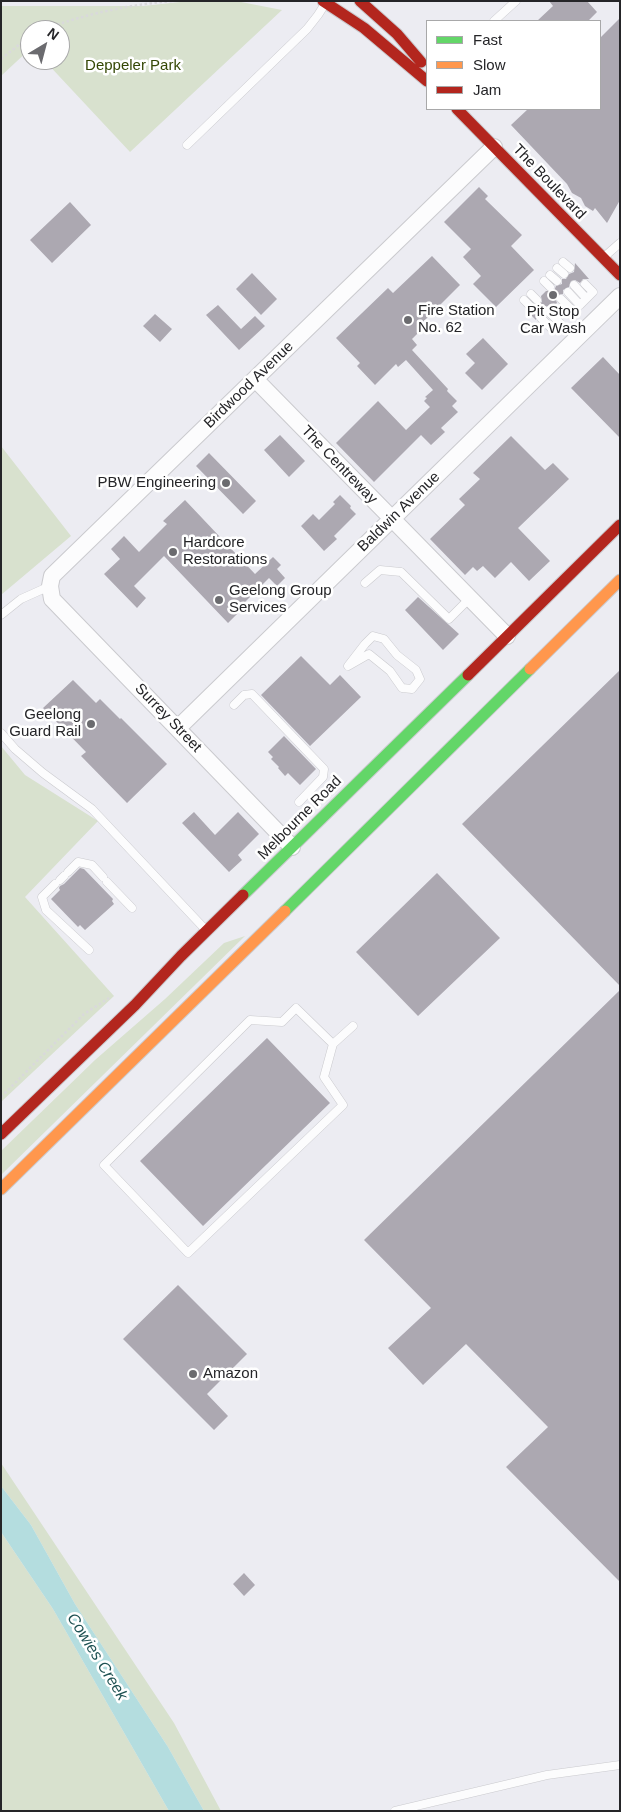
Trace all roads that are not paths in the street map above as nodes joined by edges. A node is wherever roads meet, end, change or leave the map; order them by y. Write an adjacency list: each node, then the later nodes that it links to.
1 (360, 1): 5 (main road)
2 (516, 1): 4 (lane)
3 (324, 2): 6 (main road); 8 (lane)
4 (495, 20)
5 (426, 70)
6 (426, 80)
7 (459, 110): 9 (main road, The Boulevard)
8 (188, 146)
9 (494, 147): 11 (main road, The Boulevard); 34 (street, Birdwood Avenue)
10 (620, 243): 11 (lane)
11 (603, 259): 15 (main road, The Boulevard)
12 (560, 265): 13 (lane)
13 (567, 271)
14 (550, 275): 17 (lane)
15 (620, 275)
16 (544, 281): 20 (lane)
17 (557, 281)
18 (585, 284): 24 (lane)
19 (574, 286): 24 (lane)
20 (550, 287)
21 (568, 292): 24 (lane)
22 (531, 294): 27 (lane)
23 (620, 296): 35 (street, Baldwin Avenue)
24 (586, 298)
25 (561, 299): 30 (lane)
26 (524, 300): 28 (lane)
27 (537, 300)
28 (530, 307)
29 (548, 311): 32 (lane)
30 (573, 311)
31 (541, 318): 33 (lane)
32 (560, 323)
33 (553, 330)
34 (255, 379): 35 (street, The Centreway); 39 (street, Birdwood Avenue)
35 (392, 519): 40 (street, The Centreway); 45 (street, Baldwin Avenue)
36 (620, 524): 42 (main road, Melbourne Road)
37 (620, 580): 52 (main road)
38 (365, 583): 40 (lane)
39 (50, 586): 41 (lane); 45 (street, Surrey Street)
40 (470, 598): 42 (street, The Centreway)
41 (1, 615)
42 (507, 636): 48 (main road, Melbourne Road)
43 (348, 666): 43 (lane)
44 (234, 705): 47 (lane)
45 (178, 728): 48 (street, Surrey Street)
46 (1, 734): 51 (lane)
47 (299, 802)
48 (292, 847): 51 (main road, Melbourne Road)
49 (132, 908): 53 (lane)
50 (252, 927): 52 (main road)
51 (206, 931): 55 (main road, Melbourne Road)
52 (263, 932): 59 (main road)
53 (88, 950)
54 (169, 986): 55 (main road)
55 (135, 1005): 58 (main road, Melbourne Road)
56 (353, 1026): 57 (lane)
57 (333, 1044): 57 (lane)
58 (1, 1134)
59 (1, 1189)
60 (620, 1765): 61 (lane)
61 (396, 1811)

